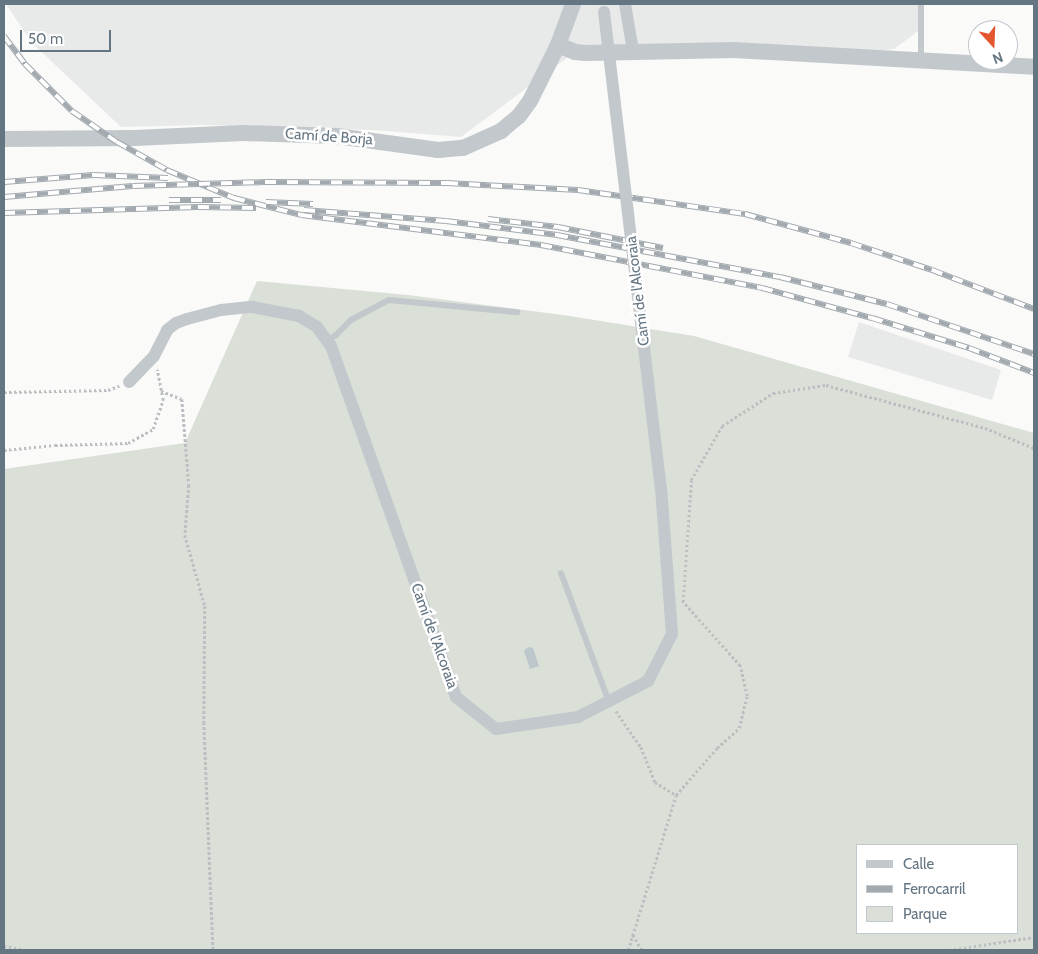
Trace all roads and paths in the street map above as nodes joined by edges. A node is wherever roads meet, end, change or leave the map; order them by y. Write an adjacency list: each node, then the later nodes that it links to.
1 (572, 4): 5 (street, Camí de Borja)
2 (625, 4): 6 (street)
3 (921, 4): 7 (lane)
4 (604, 8): 19 (street, Camí de l'Alcoraia, bridge)
5 (558, 45): 6 (street); 9 (street, Camí de Borja)
6 (633, 51): 7 (street)
7 (921, 60): 8 (street)
8 (1034, 67)
9 (4, 139)
10 (517, 312): 11 (lane)
11 (328, 340): 12 (street, Camí de l'Alcoraia); 21 (street, Camí de l'Alcoraia)
12 (154, 356): 13 (street, Camí de l'Alcoraia); 14 (path)
13 (129, 382): 15 (path)
14 (161, 391): 17 (path); 27 (path)
15 (4, 392)
16 (1034, 448): 20 (path)
17 (4, 450)
18 (561, 573): 21 (lane)
19 (667, 594): 20 (path); 21 (street, Camí de l'Alcoraia)
20 (683, 602): 22 (path)
21 (609, 702): 22 (path)
22 (676, 795): 23 (path)
23 (633, 936): 28 (path); 29 (path)
24 (1034, 937): 30 (path)
25 (4, 946): 26 (path)
26 (24, 950)
27 (214, 950)
28 (628, 950)
29 (642, 950)
30 (949, 950)

